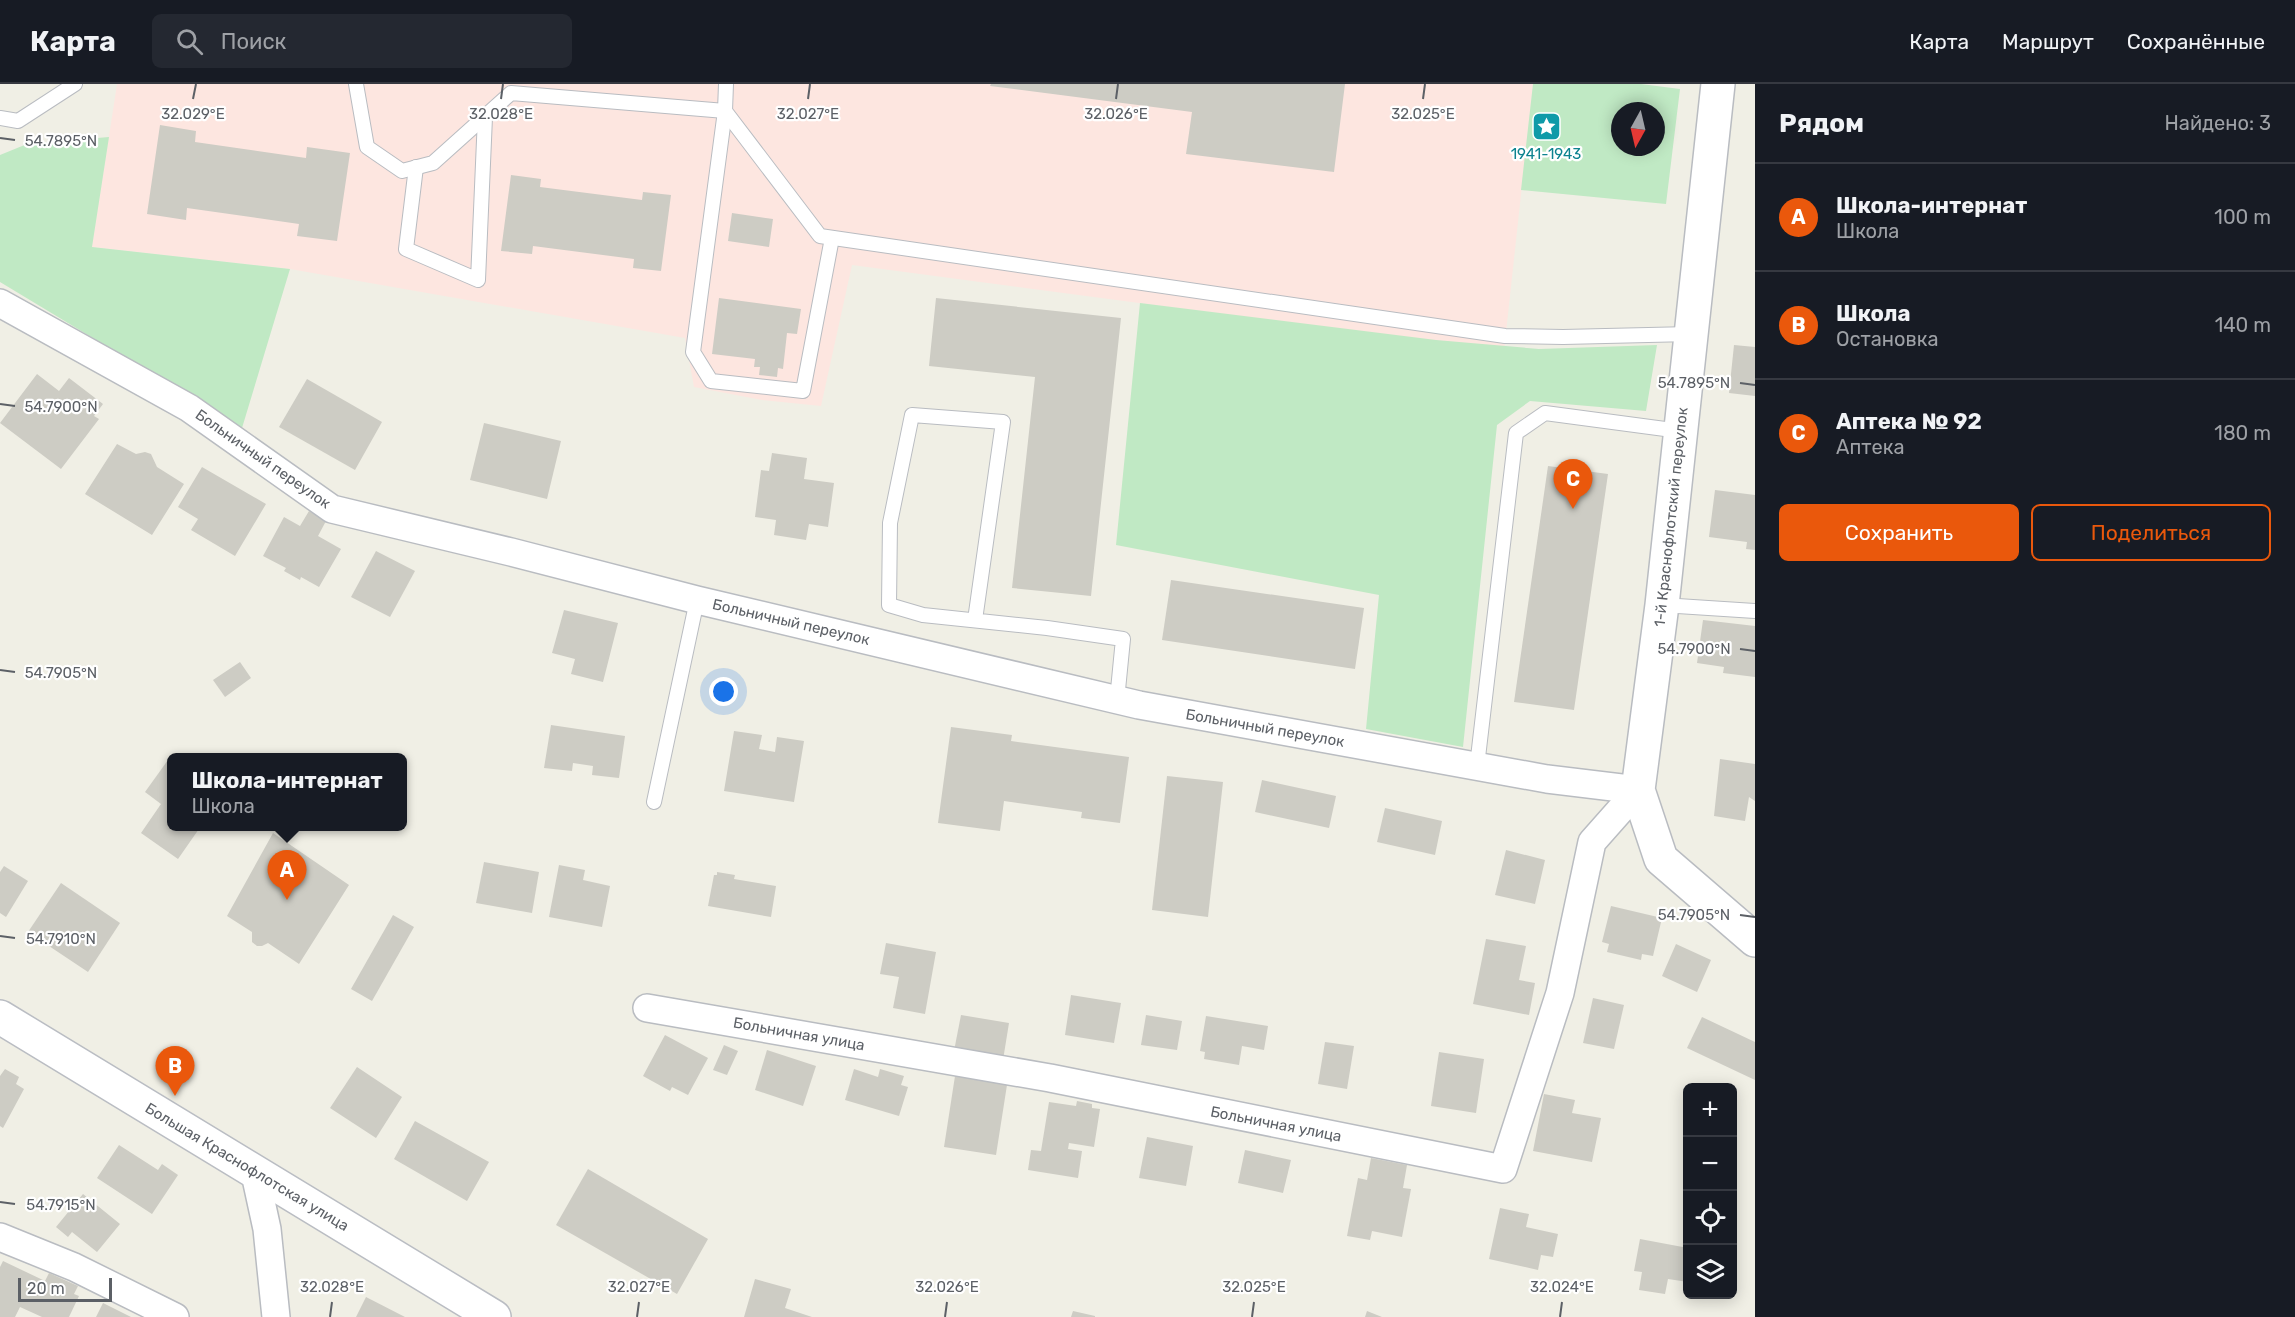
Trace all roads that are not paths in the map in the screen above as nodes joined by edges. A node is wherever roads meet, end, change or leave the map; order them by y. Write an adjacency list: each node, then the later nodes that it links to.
1 (75, 84): 8 (lane)
2 (356, 84): 9 (lane)
3 (726, 84): 6 (lane)
4 (1718, 84): 12 (street, 1-й Краснофлотский переулок)
5 (510, 89): 6 (lane); 7 (lane)
6 (724, 111): 10 (lane); 10 (lane)
7 (484, 117): 9 (lane); 9 (lane)
8 (0, 118)
9 (416, 167)
10 (832, 238): 12 (lane)
11 (0, 303): 14 (street, Больничный переулок)
12 (1691, 334): 13 (street, 1-й Краснофлотский переулок)
13 (1680, 431): 15 (street, 1-й Краснофлотский переулок); 19 (lane)
14 (698, 600): 18 (street, Больничный переулок); 21 (lane)
15 (1662, 605): 16 (lane); 20 (street, 1-й Краснофлотский переулок)
16 (1755, 611)
17 (975, 620): 17 (lane); 18 (lane)
18 (1117, 700): 19 (street, Больничный переулок)
19 (1478, 766): 20 (street, Больничный переулок)
20 (1638, 790): 22 (street, 1-й Краснофлотский переулок); 23 (street, Больничная улица)
21 (654, 802)
22 (1755, 940)
23 (647, 1008)
24 (0, 1017): 25 (street, Большая Краснофлотская улица)
25 (256, 1172): 28 (street); 29 (street, Большая Краснофлотская улица)
26 (0, 1237): 27 (street)
27 (175, 1317)
28 (276, 1317)
29 (494, 1317)

